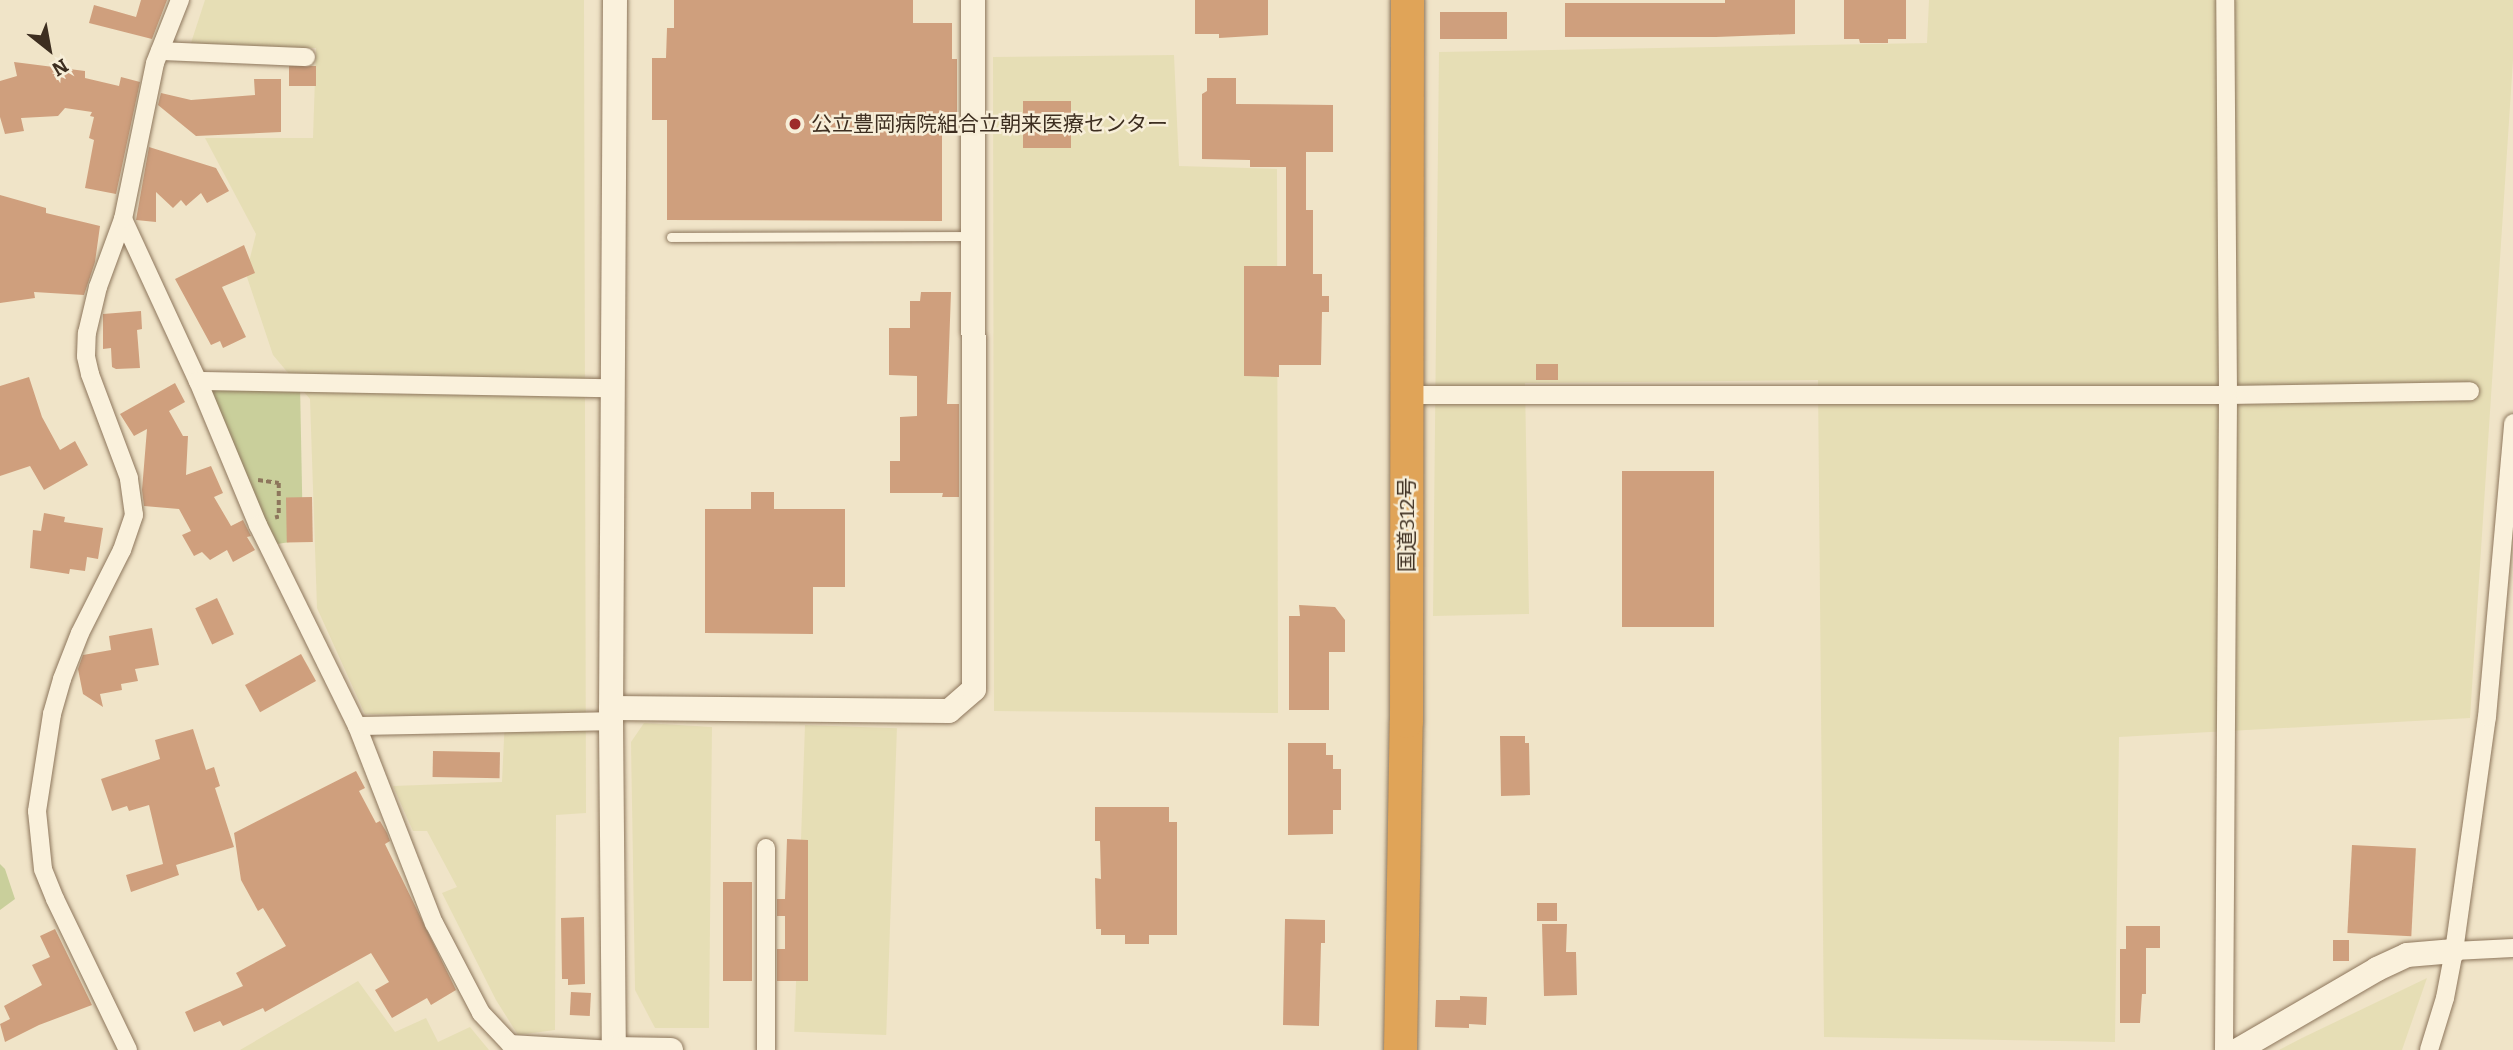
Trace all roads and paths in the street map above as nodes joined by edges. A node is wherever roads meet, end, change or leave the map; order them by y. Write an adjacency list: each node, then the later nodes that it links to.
1 (180, 0): 6 (street)
2 (615, 0): 12 (street)
3 (973, 0): 9 (street)
4 (1407, 0): 14 (highway, 国道312号)
5 (2225, 0): 15 (street)
6 (160, 51): 7 (street); 8 (street)
7 (306, 57)
8 (122, 219): 11 (street); 23 (street)
9 (974, 236): 10 (lane); 17 (street)
10 (671, 237)
11 (198, 381): 12 (street); 18 (street)
12 (613, 388): 17 (street)
13 (2470, 391): 15 (street)
14 (1408, 395): 15 (street); 27 (highway, 国道312号)
15 (2228, 396): 28 (street)
16 (2513, 423): 21 (street)
17 (611, 714): 18 (street); 24 (street)
18 (357, 726): 22 (street)
19 (766, 848): 26 (street)
20 (2513, 948): 21 (street)
21 (2454, 951): 29 (street); 30 (street)
22 (513, 1047): 24 (street)
23 (128, 1050)
24 (614, 1050): 25 (street)
25 (671, 1050)
26 (766, 1050)
27 (1400, 1050)
28 (2224, 1050)
29 (2238, 1050)
30 (2429, 1050)

